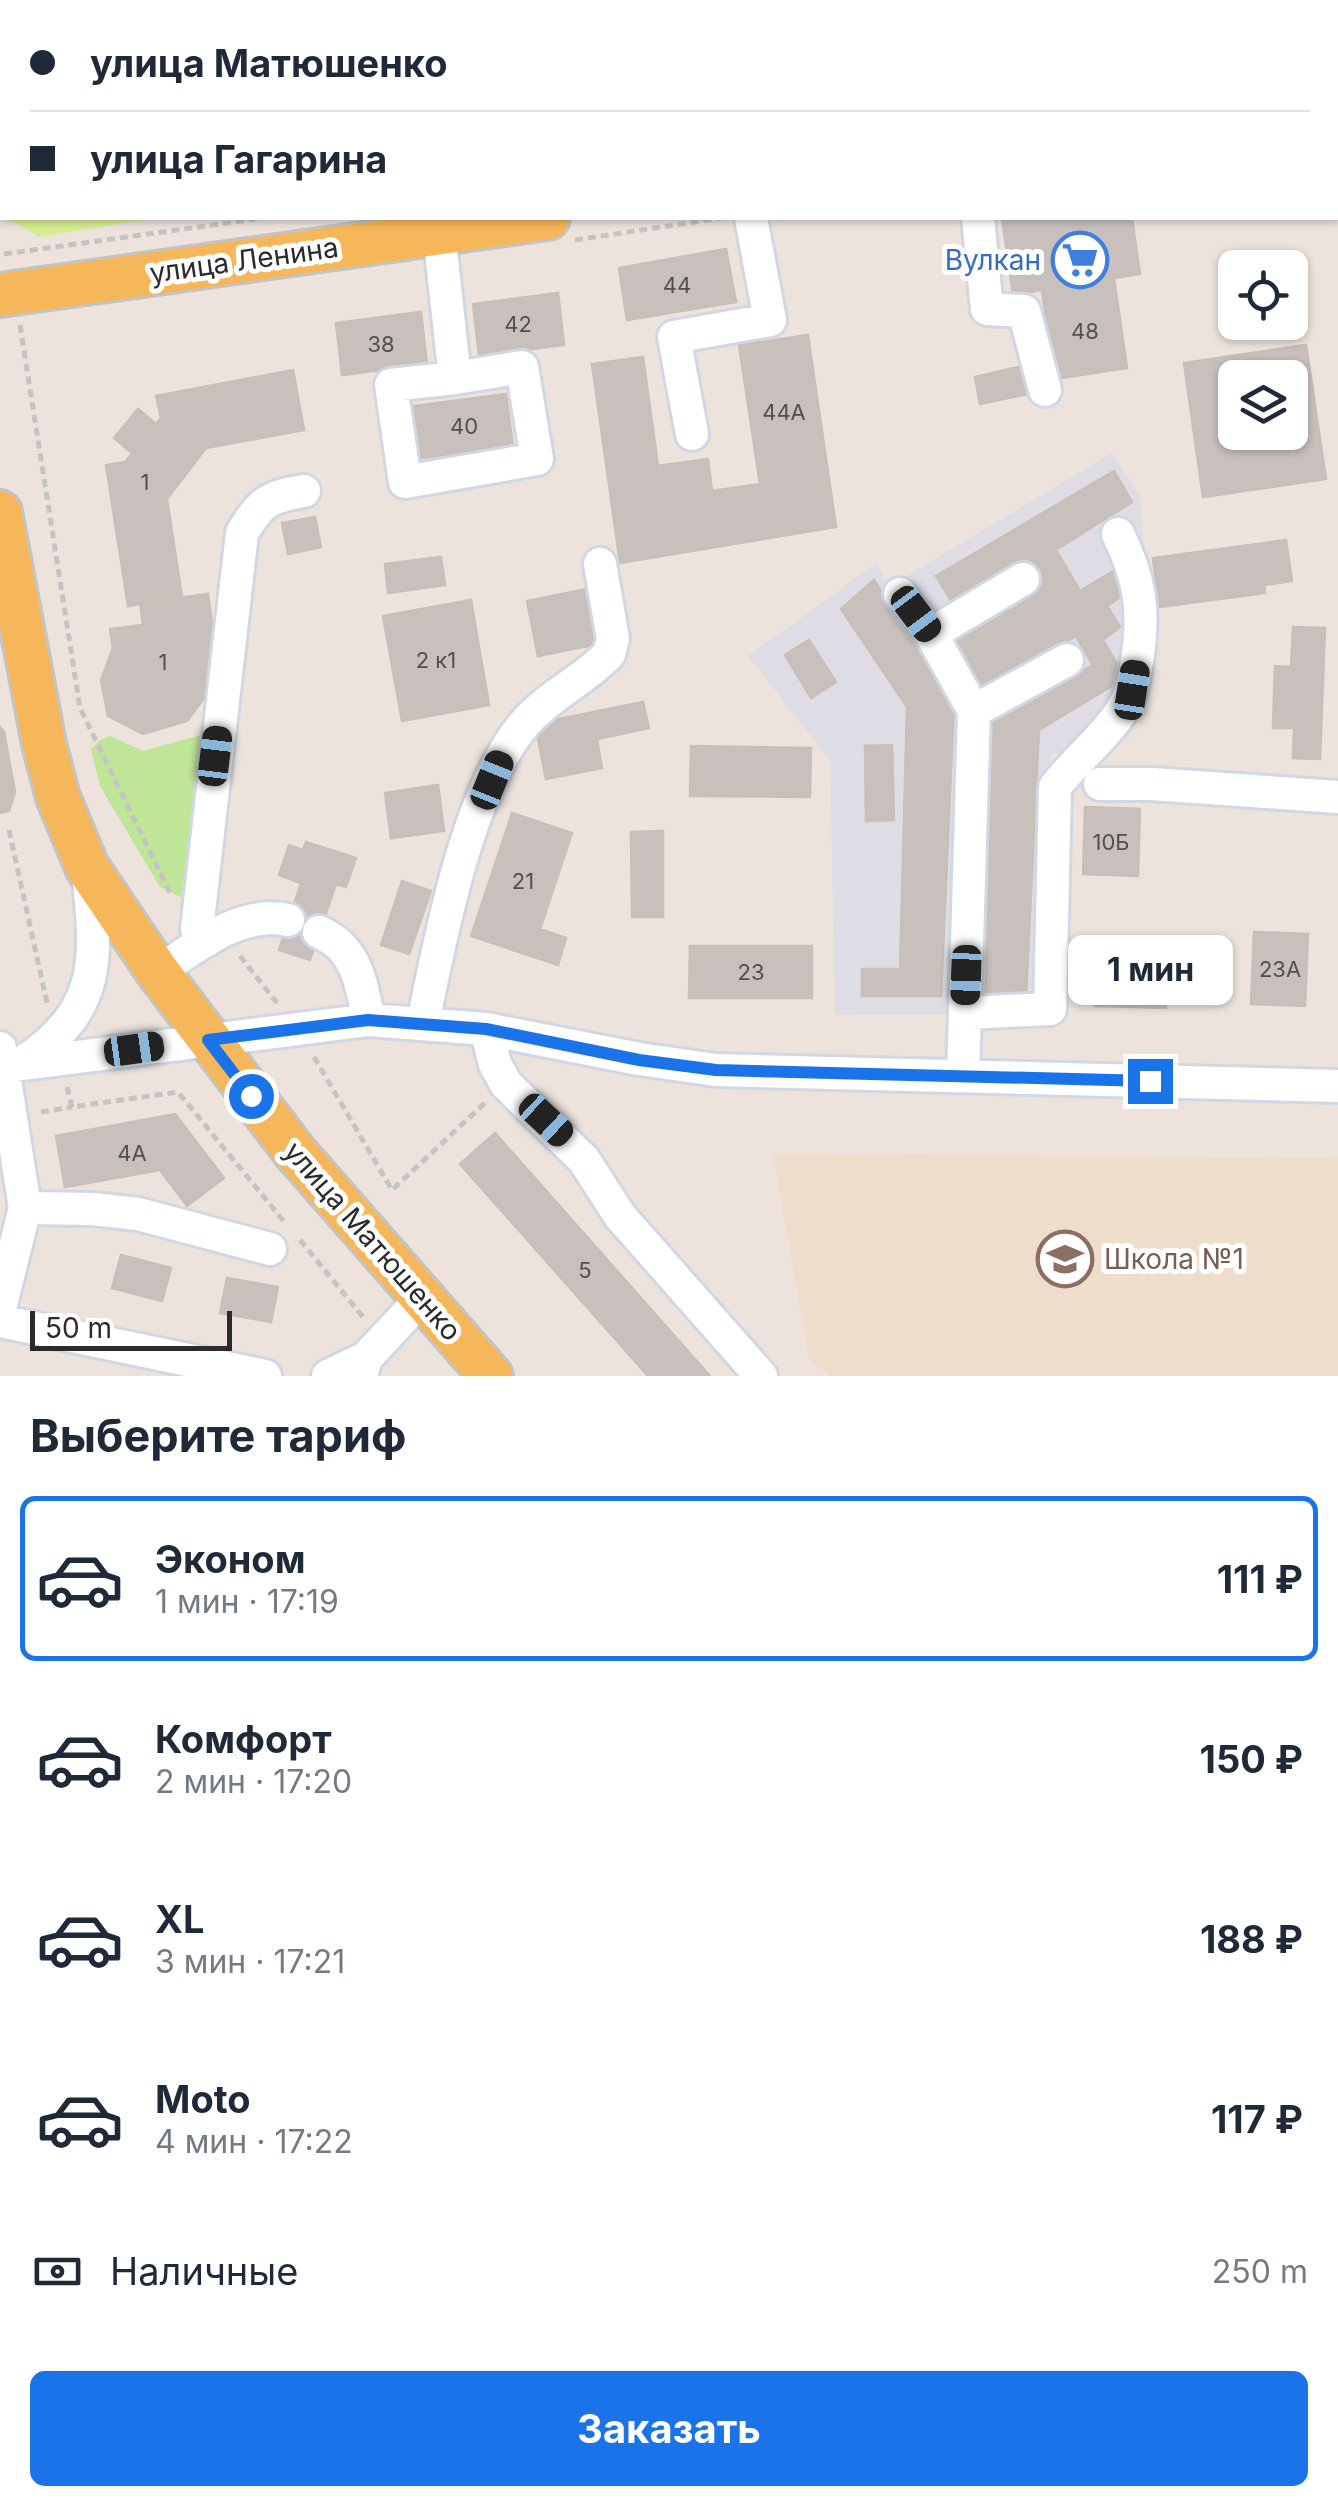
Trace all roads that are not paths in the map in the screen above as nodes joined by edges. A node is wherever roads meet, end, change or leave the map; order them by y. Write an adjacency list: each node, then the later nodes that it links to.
1 (533, 220): 4 (main road, улица Ленина)
2 (752, 220): 8 (street)
3 (978, 220): 7 (street)
4 (439, 233): 5 (main road, улица Ленина); 6 (street)
5 (8, 291)
6 (455, 378): 6 (street)
7 (1045, 390)
8 (692, 434)
9 (304, 491): 23 (street)
10 (0, 512): 20 (main road, улица Матюшенко)
11 (1118, 534): 25 (street)
12 (600, 564): 27 (street)
13 (1023, 579): 15 (street)
14 (900, 594): 15 (street)
15 (930, 634): 17 (street)
16 (1067, 660): 17 (street)
17 (974, 711): 25 (street)
18 (1100, 784): 19 (street)
19 (1338, 797)
20 (88, 867): 24 (main road, улица Матюшенко); 30 (street)
21 (288, 920): 23 (street)
22 (320, 932): 26 (street)
23 (201, 935): 24 (street)
24 (158, 972): 29 (main road, улица Матюшенко)
25 (965, 1013): 32 (street)
26 (368, 1020): 27 (street); 29 (street)
27 (423, 1023): 28 (street)
28 (486, 1029): 32 (street); 43 (street)
29 (208, 1040): 30 (street); 36 (main road, улица Матюшенко)
30 (57, 1049): 31 (street)
31 (6, 1061): 34 (street)
32 (963, 1076): 33 (street)
33 (1338, 1086)
34 (25, 1208): 35 (street); 37 (street)
35 (285, 1237)
36 (421, 1299): 39 (street); 42 (main road, улица Матюшенко)
37 (0, 1308)
38 (0, 1322): 40 (street)
39 (370, 1358): 41 (street)
40 (265, 1376)
41 (328, 1376)
42 (490, 1376)
43 (761, 1376)

